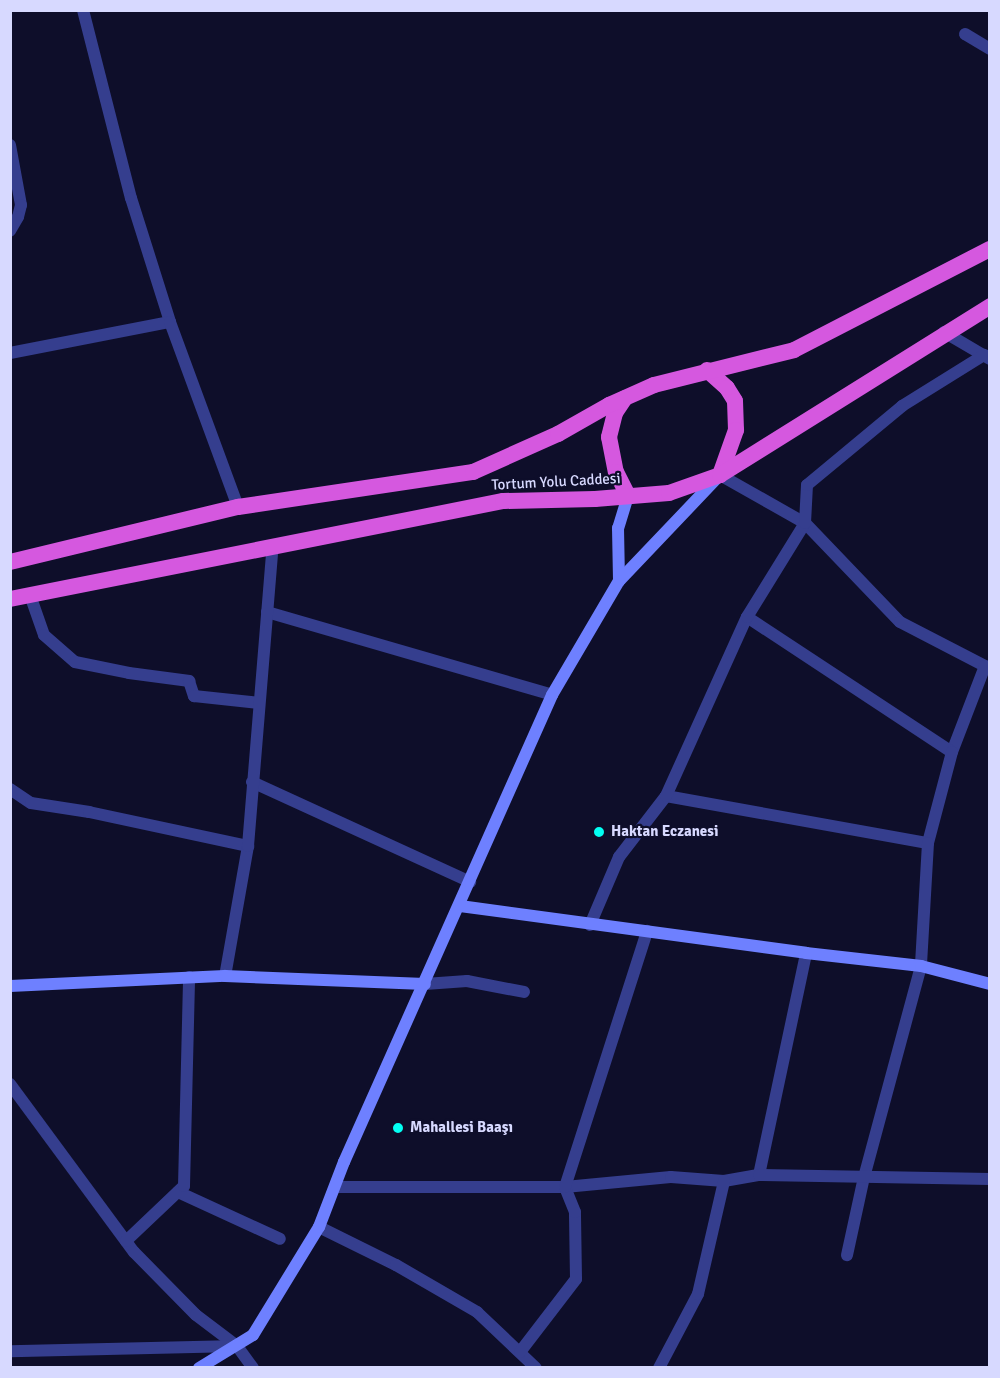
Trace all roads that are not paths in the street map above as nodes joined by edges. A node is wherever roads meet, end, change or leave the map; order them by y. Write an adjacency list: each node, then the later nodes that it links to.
1 (83, 10): 8 (street)
2 (965, 34): 3 (street)
3 (990, 49)
4 (10, 145): 5 (street)
5 (10, 231)
6 (990, 249): 12 (highway, Tortum Yolu Caddesi)
7 (990, 306): 9 (highway, Tortum Yolu Caddesi)
8 (170, 322): 10 (street); 16 (street)
9 (944, 332): 11 (street); 14 (highway, Tortum Yolu Caddesi)
10 (10, 353)
11 (987, 357): 17 (street)
12 (707, 370): 13 (highway, Tortum Yolu Caddesi); 14 (highway)
13 (625, 398): 15 (highway); 16 (highway, Tortum Yolu Caddesi)
14 (720, 474): 15 (highway, Tortum Yolu Caddesi); 17 (street); 20 (main road)
15 (628, 496): 18 (highway, Tortum Yolu Caddesi); 20 (main road)
16 (238, 507): 19 (highway, Tortum Yolu Caddesi)
17 (805, 523): 24 (street); 27 (street)
18 (273, 545): 21 (highway, Tortum Yolu Caddesi); 23 (street)
19 (10, 562)
20 (619, 581): 25 (main road)
21 (30, 595): 22 (highway, Tortum Yolu Caddesi); 26 (street)
22 (10, 600)
23 (267, 612): 25 (street); 26 (street)
24 (747, 617): 27 (street); 30 (street)
25 (552, 695): 33 (main road)
26 (259, 703): 28 (street)
27 (952, 752): 31 (street)
28 (252, 782): 32 (street); 33 (street)
29 (10, 789): 32 (street)
30 (666, 796): 31 (street); 35 (street)
31 (928, 843): 38 (street)
32 (248, 846): 39 (street)
33 (470, 882): 34 (main road)
34 (460, 906): 35 (main road); 41 (main road)
35 (590, 925): 36 (main road)
36 (647, 931): 37 (main road); 51 (street)
37 (806, 953): 38 (main road); 46 (street)
38 (921, 966): 42 (main road); 47 (street)
39 (225, 976): 40 (main road); 41 (main road)
40 (189, 977): 43 (main road); 52 (street)
41 (425, 984): 44 (street); 50 (main road)
42 (990, 984)
43 (10, 986)
44 (524, 992)
45 (10, 1084): 55 (street)
46 (759, 1175): 47 (street); 49 (street)
47 (864, 1177): 48 (street); 56 (street)
48 (990, 1179)
49 (724, 1181): 51 (street); 63 (street)
50 (335, 1187): 51 (street); 53 (main road)
51 (565, 1187): 59 (street)
52 (178, 1192): 54 (street); 55 (street)
53 (319, 1227): 57 (main road); 59 (street)
54 (280, 1239)
55 (126, 1241): 57 (street)
56 (847, 1255)
57 (237, 1346): 58 (street); 60 (main road); 61 (street)
58 (10, 1351)
59 (520, 1352): 62 (street)
60 (199, 1368)
61 (253, 1368)
62 (536, 1368)
63 (659, 1368)

